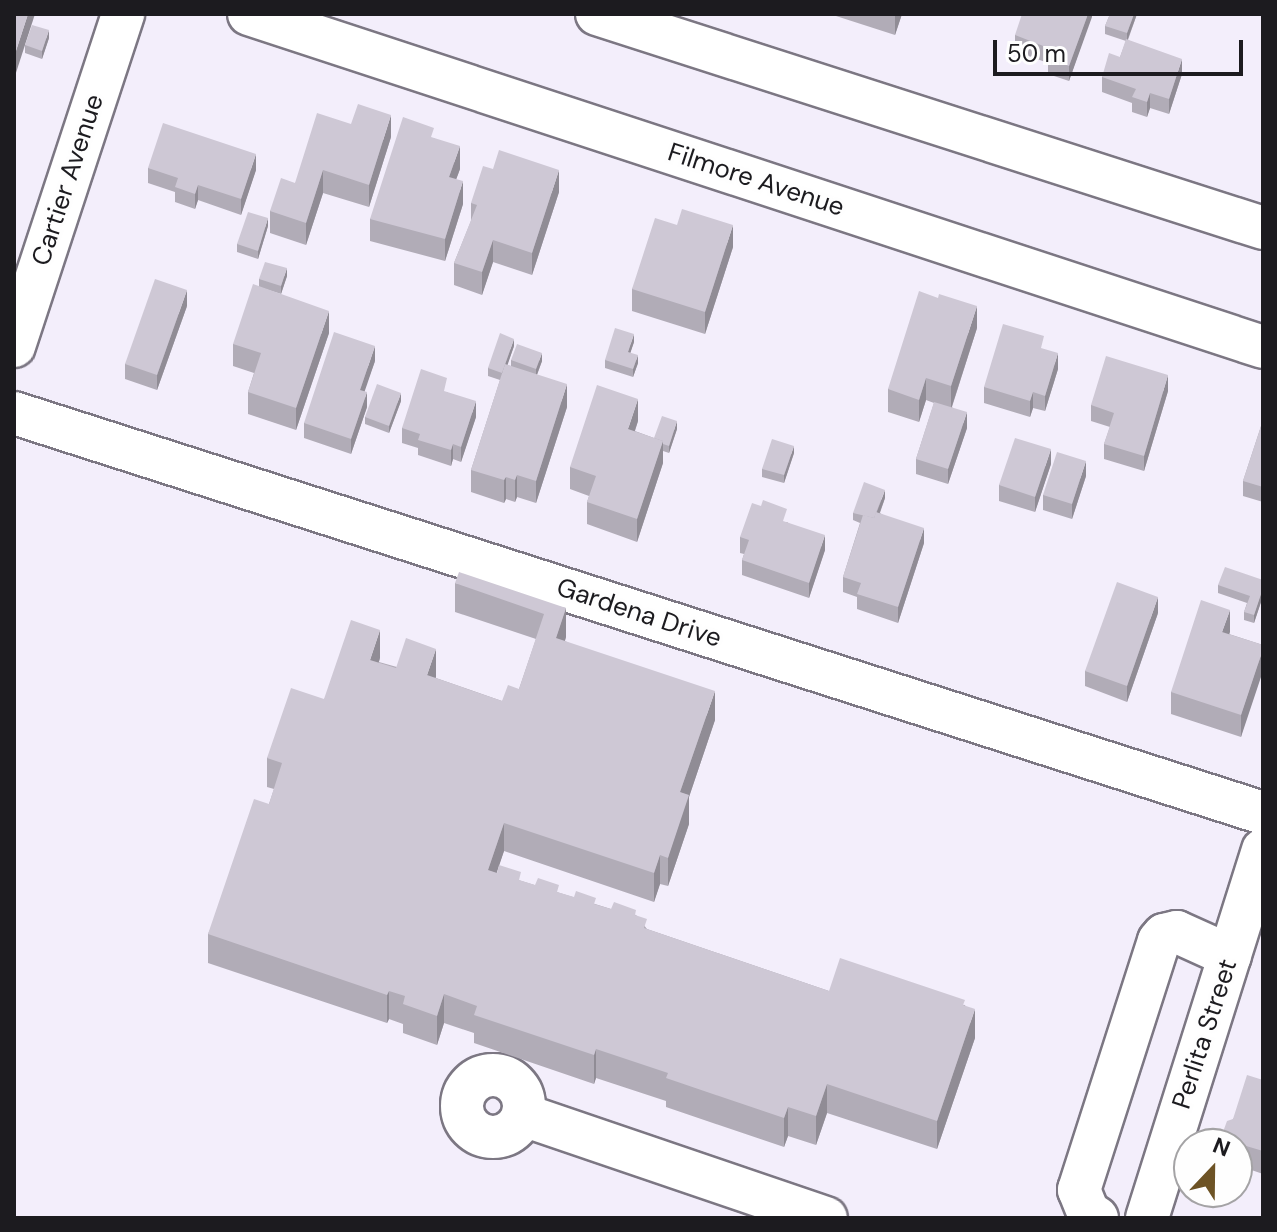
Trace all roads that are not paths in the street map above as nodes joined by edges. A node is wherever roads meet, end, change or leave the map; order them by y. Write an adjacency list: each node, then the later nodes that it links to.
1 (123, 14): 5 (street, Cartier Avenue)
2 (249, 14): 6 (street, Filmore Avenue)
3 (597, 14): 4 (street)
4 (1263, 228)
5 (14, 346)
6 (1263, 347)
7 (14, 413): 8 (street, Gardena Drive)
8 (1263, 813)
9 (1263, 850): 10 (street, Perlita Street)
10 (1230, 956): 13 (street); 14 (street, Perlita Street)
11 (523, 1115): 12 (street)
12 (826, 1218)
13 (1097, 1218)
14 (1147, 1218)

